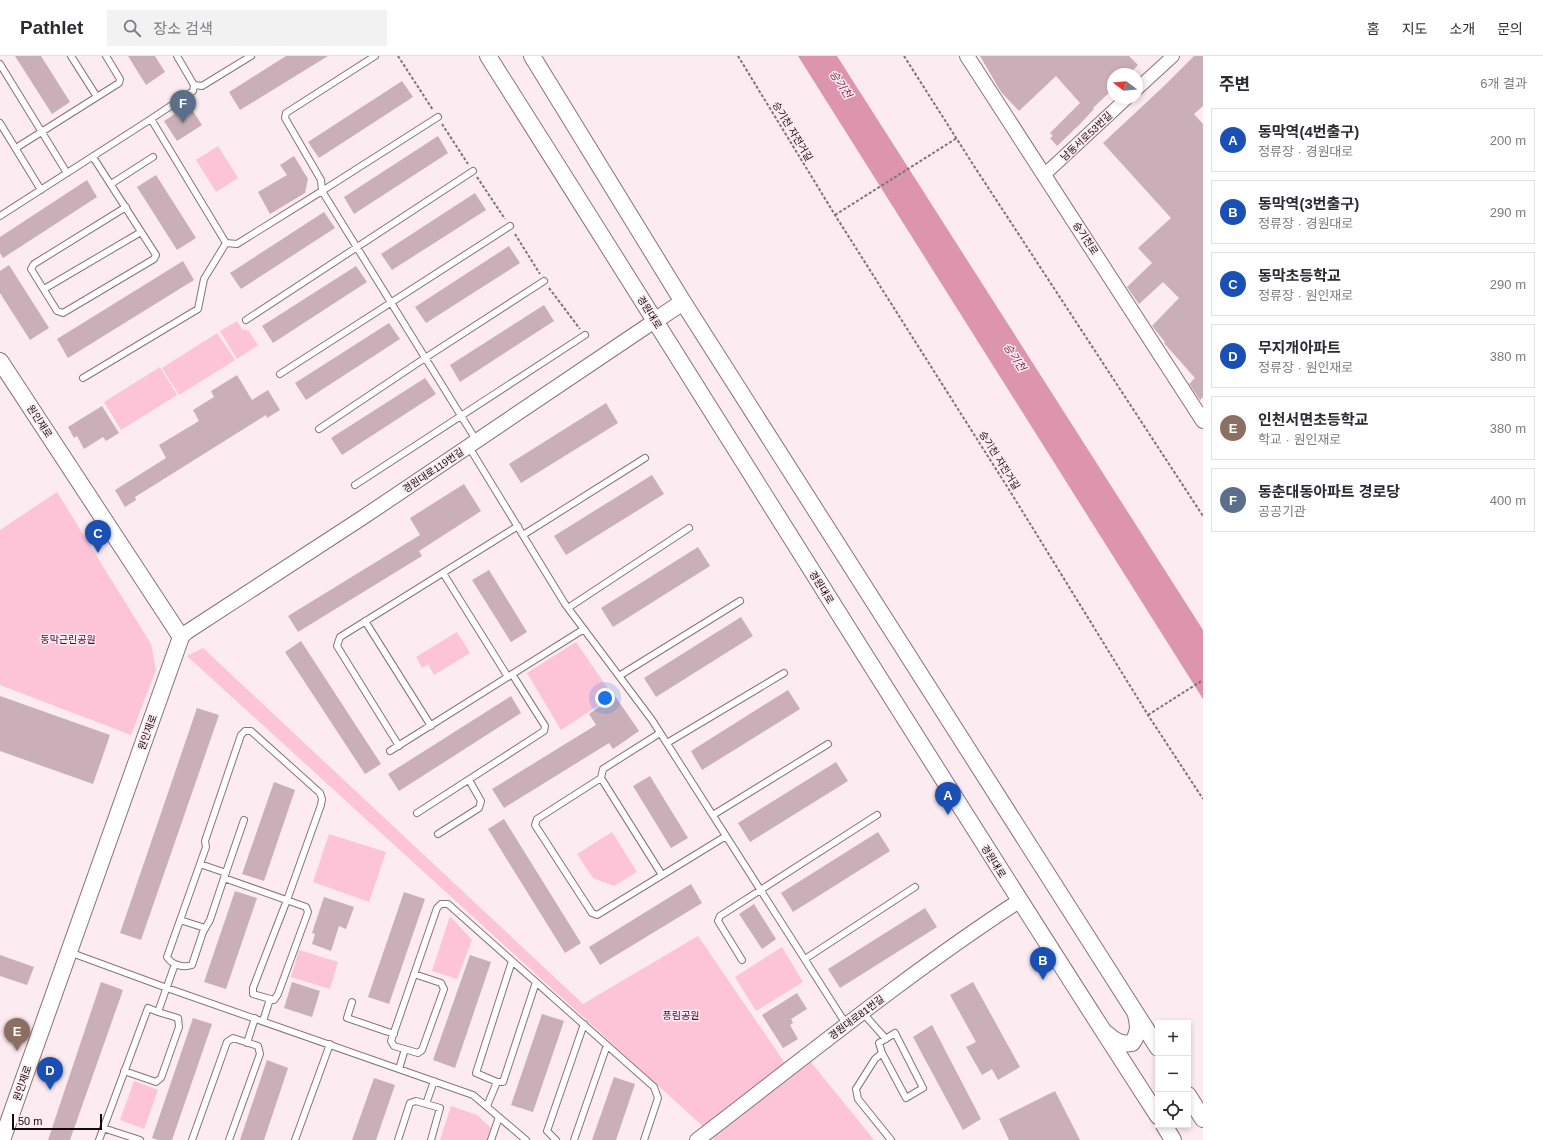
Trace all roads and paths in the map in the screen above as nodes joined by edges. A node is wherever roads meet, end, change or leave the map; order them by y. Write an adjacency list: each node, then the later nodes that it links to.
1 (71, 56): 16 (lane)
2 (106, 56): 16 (lane)
3 (177, 56): 15 (lane)
4 (251, 56): 15 (lane)
5 (375, 56): 31 (lane)
6 (398, 56): 18 (path)
7 (488, 56): 44 (main road, 경원대로)
8 (532, 56): 42 (main road)
9 (738, 56): 33 (path, 승기천 자전거길)
10 (904, 56): 22 (path)
11 (967, 56): 28 (street, 승기천로)
12 (1173, 56): 14 (street)
13 (0, 64): 21 (lane)
14 (1143, 84)
15 (194, 85): 19 (lane)
16 (97, 97): 21 (lane)
17 (1121, 104): 28 (street, 남동서로53번길)
18 (438, 117): 26 (path); 31 (lane)
19 (151, 119): 24 (lane); 37 (lane)
20 (0, 123): 23 (lane)
21 (42, 132): 23 (lane); 27 (lane)
22 (956, 138): 33 (path); 56 (path)
23 (16, 148): 30 (lane)
24 (93, 157): 27 (lane); 29 (lane)
25 (154, 157): 29 (lane)
26 (473, 171): 35 (path); 38 (lane)
27 (67, 173): 30 (lane)
28 (1045, 174): 51 (street, 승기천로)
29 (111, 184): 32 (lane)
30 (41, 190): 34 (lane)
31 (322, 191): 37 (lane); 38 (lane)
32 (126, 207): 36 (lane); 40 (lane)
33 (835, 215): 70 (path, 승기천 자전거길)
34 (0, 216)
35 (510, 226): 39 (path); 41 (lane)
36 (141, 232): 40 (lane); 40 (lane)
37 (226, 243): 49 (lane)
38 (357, 247): 41 (lane); 43 (lane)
39 (544, 281): 45 (path); 46 (lane)
40 (44, 289)
41 (390, 302): 46 (lane); 48 (lane)
42 (684, 302): 44 (main road, 경원대로119번길); 105 (main road)
43 (246, 320)
44 (656, 320): 53 (street, 경원대로119번길); 92 (main road, 경원대로)
45 (584, 335): 50 (lane)
46 (425, 358): 50 (lane); 52 (lane)
47 (0, 360): 65 (main road, 원인재로)
48 (280, 374)
49 (83, 378)
50 (461, 415): 53 (lane); 55 (lane)
51 (1203, 421)
52 (319, 429)
53 (472, 443): 57 (lane); 65 (street, 경원대로119번길)
54 (645, 458): 59 (lane)
55 (355, 485)
56 (1203, 516)
57 (518, 526): 59 (lane); 60 (lane)
58 (689, 528): 62 (lane)
59 (523, 535): 62 (lane)
60 (443, 573): 63 (lane); 67 (lane)
61 (740, 601): 68 (lane)
62 (568, 608): 64 (lane)
63 (365, 622): 71 (lane); 75 (lane)
64 (584, 630): 67 (lane); 68 (lane)
65 (181, 638): 95 (main road, 원인재로)
66 (784, 673): 73 (lane)
67 (510, 676): 71 (lane); 78 (lane)
68 (619, 676): 72 (lane)
69 (1203, 680): 70 (path)
70 (1148, 715): 79 (path, 승기천 자전거길)
71 (431, 726): 75 (lane)
72 (660, 733): 73 (lane); 77 (lane)
73 (667, 743): 81 (lane)
74 (828, 744): 81 (lane)
75 (399, 746): 76 (lane)
76 (390, 752)
77 (601, 778): 88 (lane); 88 (lane)
78 (469, 780): 80 (lane); 84 (lane)
79 (1203, 799)
80 (417, 813)
81 (713, 815): 85 (lane)
82 (877, 815): 90 (lane)
83 (244, 820): 87 (lane)
84 (438, 834)
85 (726, 836): 88 (lane); 90 (lane)
86 (200, 864): 87 (lane); 91 (lane); 93 (lane)
87 (225, 875): 91 (lane); 94 (lane)
88 (662, 875)
89 (915, 887): 96 (lane)
90 (760, 890): 96 (lane); 97 (lane)
91 (287, 900): 103 (lane); 103 (lane)
92 (1019, 901): 107 (street, 경원대로81번길); 112 (main road, 경원대로)
93 (180, 920): 94 (lane); 99 (lane)
94 (205, 928): 99 (lane)
95 (69, 952): 102 (lane); 133 (main road, 원인재로)
96 (805, 959): 111 (lane)
97 (742, 960)
98 (512, 961): 100 (lane); 101 (lane); 124 (lane)
99 (175, 964): 102 (lane)
100 (414, 974): 113 (lane); 119 (lane)
101 (536, 982): 110 (lane); 124 (lane)
102 (167, 988): 106 (lane); 108 (lane)
103 (270, 999): 109 (lane)
104 (352, 1002): 113 (lane)
105 (1135, 1011): 112 (main road); 116 (main road)
106 (158, 1012): 122 (lane); 122 (lane)
107 (862, 1012): 111 (street, 경원대로81번길); 114 (lane)
108 (255, 1018): 109 (lane); 115 (lane)
109 (263, 1021): 117 (lane)
110 (584, 1024): 118 (lane); 143 (lane)
111 (846, 1024): 146 (street, 경원대로81번길)
112 (1104, 1032): 128 (main road, 경원대로)
113 (394, 1034): 119 (lane)
114 (886, 1039): 120 (lane); 120 (lane)
115 (247, 1043): 136 (lane); 137 (lane)
116 (1155, 1043)
117 (330, 1044): 121 (lane); 138 (lane)
118 (606, 1045): 144 (lane); 145 (lane)
119 (405, 1050): 121 (lane)
120 (882, 1053): 147 (lane)
121 (399, 1068): 123 (lane)
122 (124, 1071): 131 (lane)
123 (434, 1081): 126 (lane); 127 (lane)
124 (497, 1082): 127 (lane)
125 (1191, 1100): 130 (main road)
126 (426, 1104): 139 (lane); 140 (lane)
127 (487, 1106): 129 (lane)
128 (1155, 1111)
129 (499, 1117): 141 (lane); 142 (lane)
130 (1203, 1119)
131 (103, 1128): 134 (lane); 135 (lane)
132 (1166, 1128): 148 (main road)
133 (2, 1140)
134 (99, 1140)
135 (140, 1140)
136 (192, 1140)
137 (229, 1140)
138 (296, 1140)
139 (398, 1140)
140 (431, 1140)
141 (491, 1140)
142 (526, 1140)
143 (556, 1140)
144 (574, 1140)
145 (644, 1140)
146 (697, 1140)
147 (891, 1140)
148 (1173, 1140)

